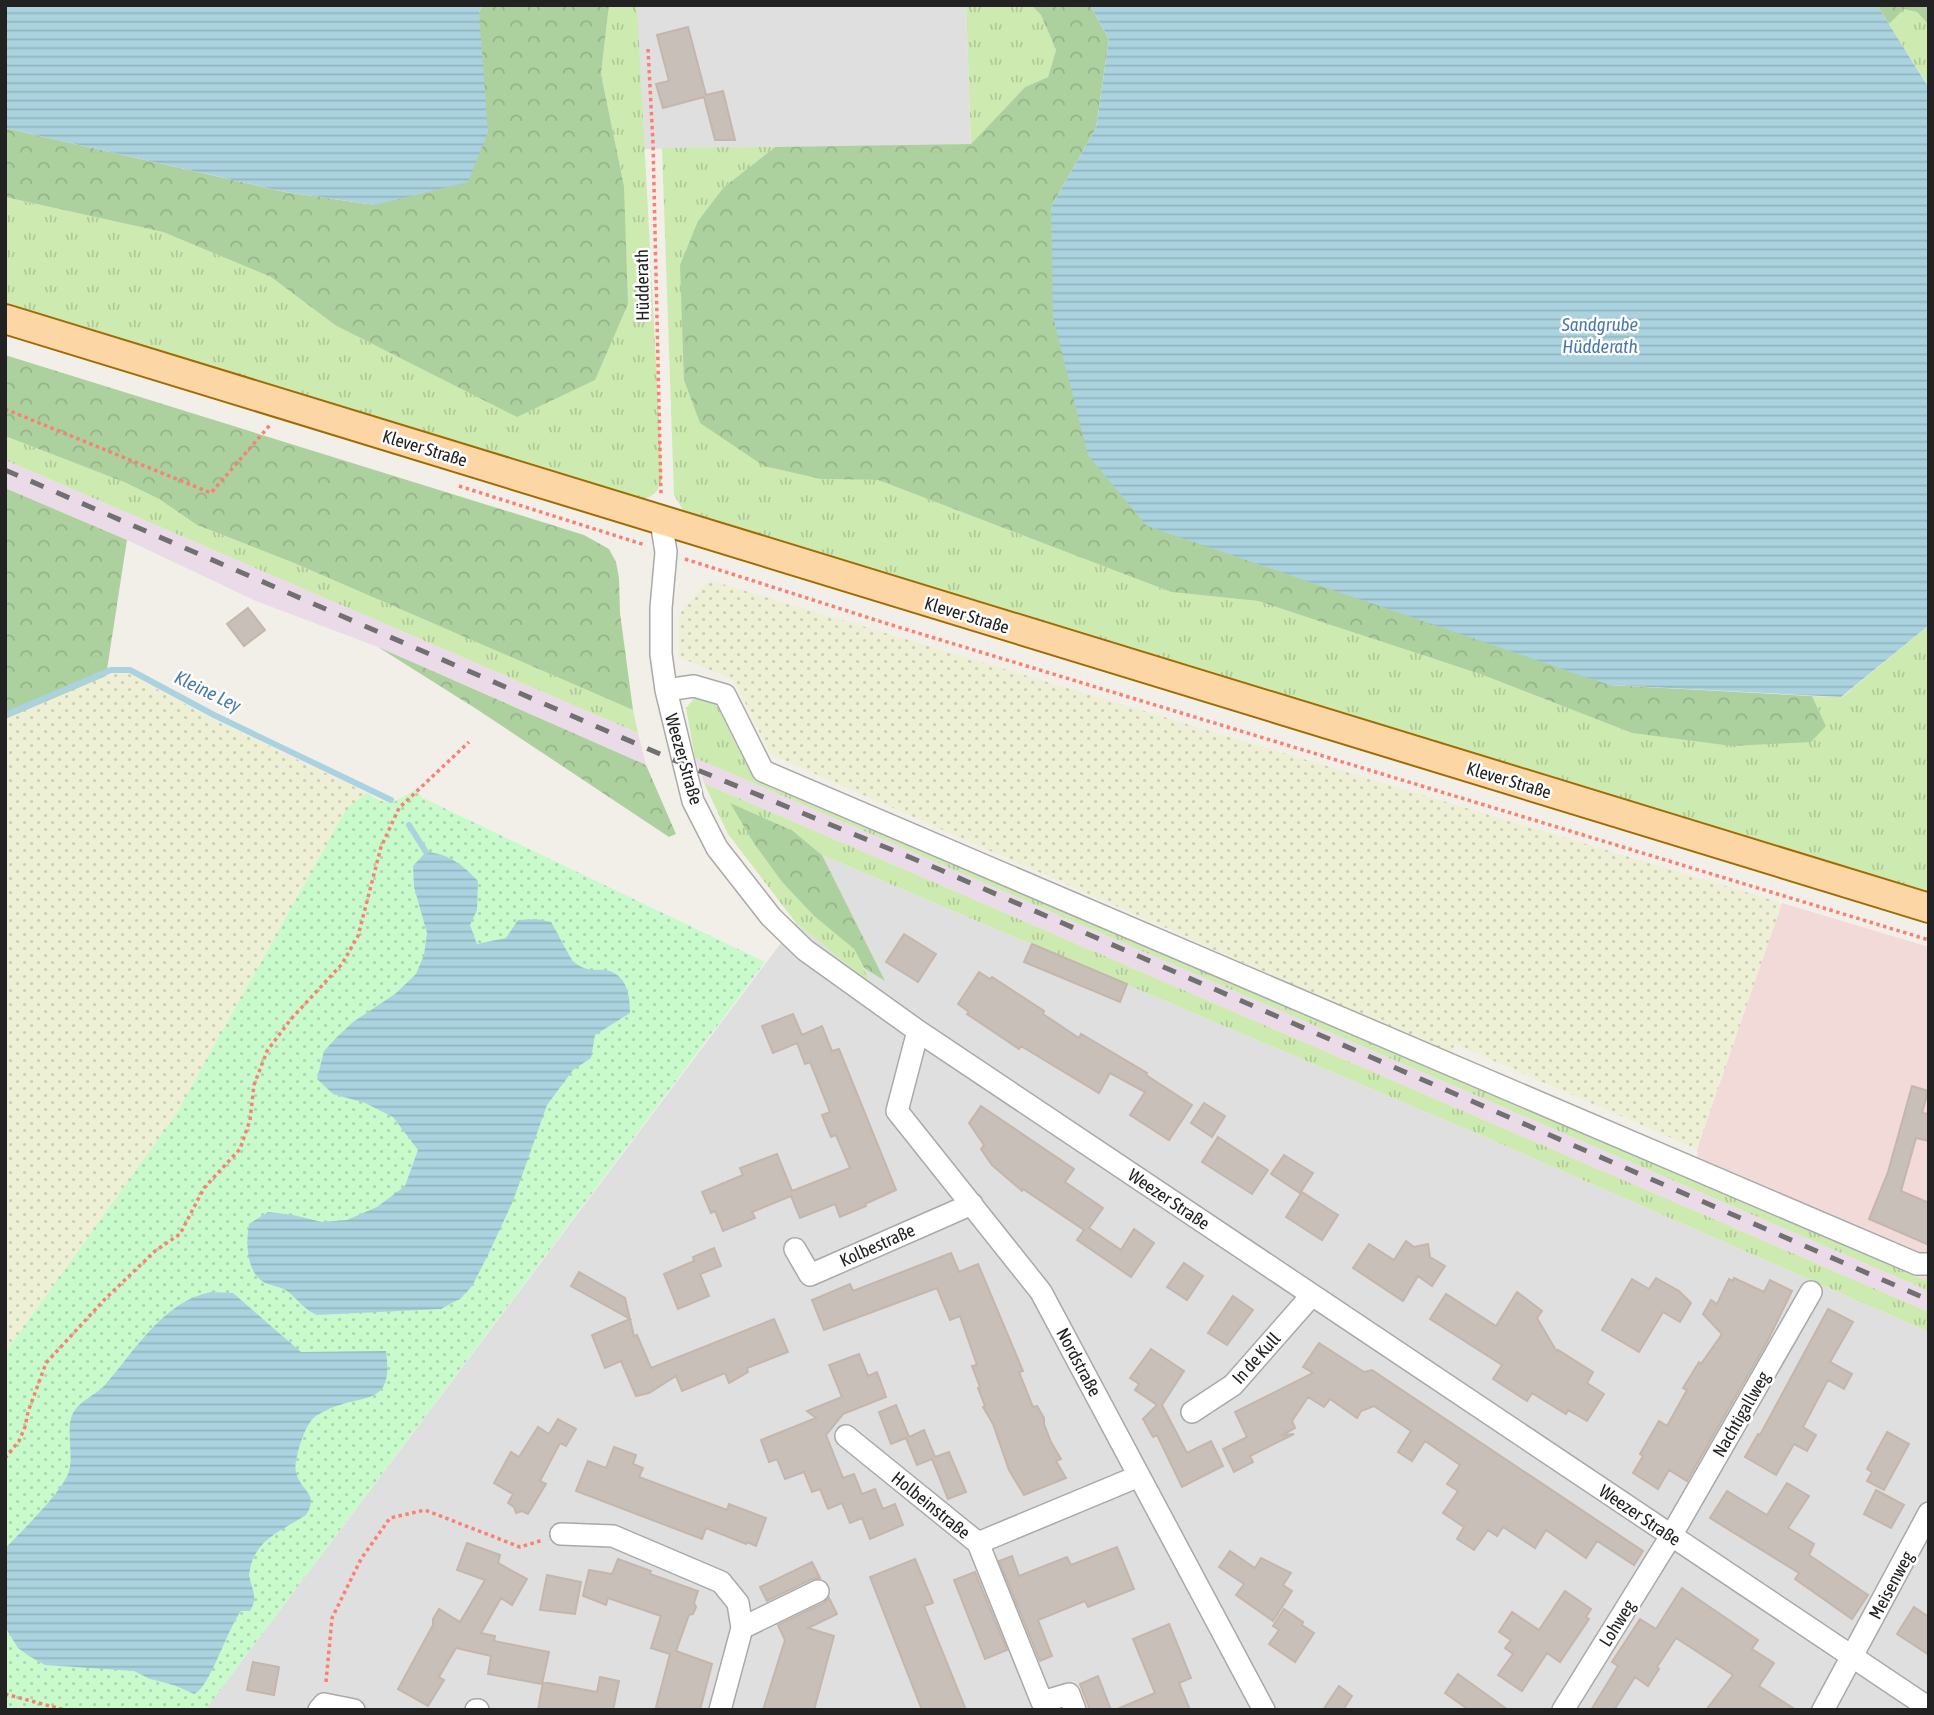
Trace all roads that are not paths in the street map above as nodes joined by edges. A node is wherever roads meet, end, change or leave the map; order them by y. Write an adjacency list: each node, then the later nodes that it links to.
1 (5, 319): 2 (main road, Klever Straße)
2 (661, 521): 3 (street, Weezer Straße); 4 (main road, Klever Straße)
3 (666, 690): 5 (street, Weezer Straße); 8 (street)
4 (1929, 908)
5 (918, 1031): 6 (street, Nordstraße); 10 (street, Weezer Straße)
6 (972, 1204): 7 (street, Kolbestraße); 13 (street, Nordstraße)
7 (795, 1249)
8 (1929, 1264)
9 (1811, 1292): 16 (street, Nachtigallweg)
10 (1312, 1295): 11 (street, In de Kull); 16 (street, Weezer Straße)
11 (1192, 1412)
12 (846, 1436): 17 (street, Holbeinstraße)
13 (1139, 1476): 17 (street, Holbeinstraße); 26 (street, Nordstraße)
14 (1929, 1513): 20 (street, Meisenweg)
15 (561, 1534): 19 (street)
16 (1671, 1536): 20 (street, Weezer Straße); 27 (street, Lohweg)
17 (978, 1544): 25 (street)
18 (818, 1591): 19 (street)
19 (742, 1628): 24 (street)
20 (1853, 1657): 22 (street, Weezer Straße); 28 (street, Meisenweg)
21 (322, 1707): 23 (street)
22 (1929, 1708)
23 (354, 1710)
24 (720, 1710)
25 (1075, 1710)
26 (1264, 1710)
27 (1563, 1710)
28 (1823, 1710)

